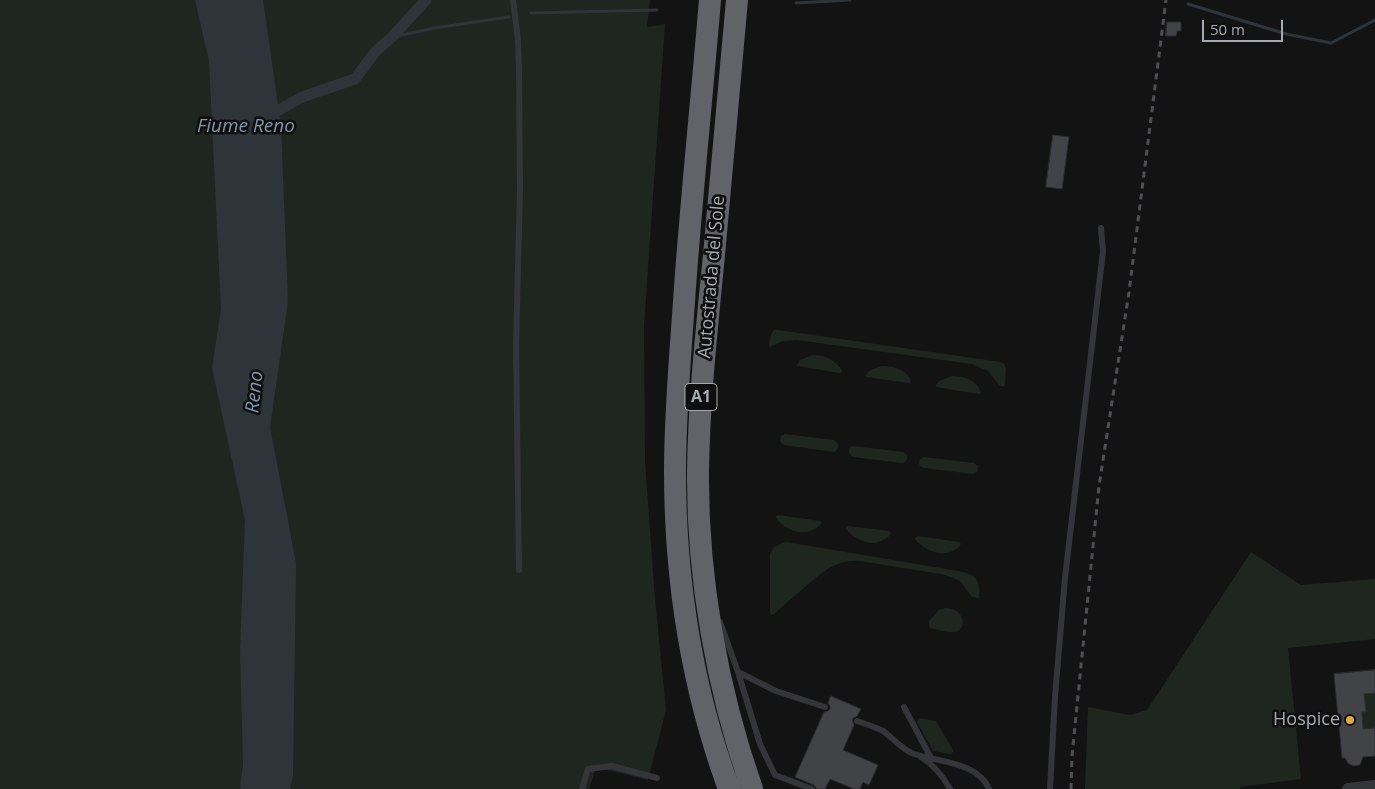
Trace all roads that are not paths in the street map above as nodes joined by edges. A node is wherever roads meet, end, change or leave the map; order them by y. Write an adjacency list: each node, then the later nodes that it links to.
1 (513, 0): 5 (lane)
2 (710, 0): 11 (highway, Autostrada del Sole / A1)
3 (738, 0): 6 (highway, Autostrada del Sole / A1)
4 (1101, 228): 23 (lane)
5 (519, 570)
6 (704, 579): 7 (lane); 19 (highway, Autostrada del Sole / A1)
7 (738, 672): 8 (lane); 20 (lane)
8 (825, 707)
9 (904, 707): 13 (lane)
10 (857, 720): 12 (lane)
11 (710, 732): 17 (lane); 18 (highway, Autostrada del Sole / A1)
12 (918, 755): 13 (lane); 21 (lane)
13 (931, 758): 22 (lane)
14 (657, 778): 16 (lane)
15 (1375, 786): 24 (street)
16 (582, 789)
17 (723, 789)
18 (729, 789)
19 (752, 789)
20 (812, 789)
21 (950, 789)
22 (989, 789)
23 (1050, 789)
24 (1348, 789)

